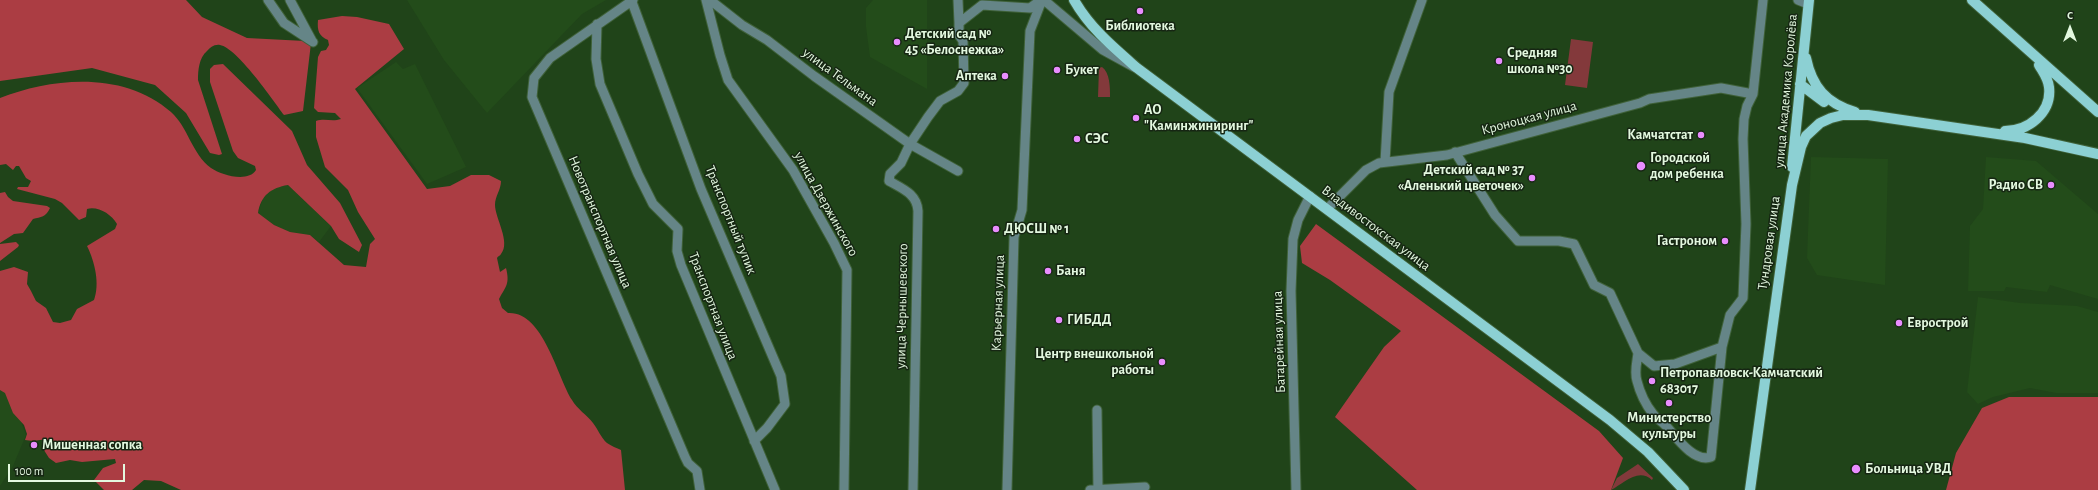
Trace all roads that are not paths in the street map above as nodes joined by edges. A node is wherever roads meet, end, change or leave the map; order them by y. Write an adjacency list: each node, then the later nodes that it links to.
1 (268, 0): 2 (street)
2 (290, 0)
3 (706, 0): 42 (street, улица Дзержинского)
4 (710, 0): 27 (street, улица Тельмана)
5 (958, 0): 16 (street)
6 (1018, 0): 15 (street)
7 (1042, 0): 15 (street); 20 (street, Владивостокская улица); 44 (street, Карьерная улица)
8 (1074, 0): 20 (main road)
9 (1422, 0): 30 (street)
10 (1763, 0): 22 (street)
11 (1798, 0): 14 (street)
12 (1972, 0): 19 (main road)
13 (632, 1): 17 (street, Новотранспортная улица); 38 (street, Транспортный тупик)
14 (1808, 2): 18 (main road, улица Академика Королёва)
15 (1030, 8): 16 (street)
16 (959, 23): 27 (street)
17 (597, 24): 38 (street, Транспортная улица); 40 (street, Новотранспортная улица)
18 (1804, 50): 21 (main road, улица Академика Королёва); 23 (main road, Тундровая улица)
19 (2034, 57): 24 (main road); 26 (main road)
20 (1137, 68): 33 (main road, Владивостокская улица)
21 (1800, 84): 23 (main road); 32 (main road, улица Академика Королёва)
22 (1753, 94): 28 (street, Кроноцкая улица); 35 (street)
23 (1844, 109): 25 (main road, Тундровая улица)
24 (2098, 112)
25 (1860, 114): 26 (main road, Тундровая улица); 32 (main road, Тундровая улица)
26 (1965, 130): 29 (main road, Тундровая улица)
27 (910, 144): 31 (street, улица Тельмана); 43 (street, улица Чернышевского)
28 (1455, 152): 30 (street, Кроноцкая улица); 36 (street)
29 (2098, 154)
30 (1386, 162): 34 (street, Кроноцкая улица)
31 (958, 171)
32 (1792, 185): 49 (main road, Тундровая улица)
33 (1310, 196): 34 (main road, Владивостокская улица); 47 (street, Батарейная улица)
34 (1327, 209): 48 (main road, Владивостокская улица)
35 (1722, 347): 36 (street); 36 (street)
36 (1638, 353)
37 (1097, 410): 46 (street)
38 (754, 441): 41 (street, Транспортная улица)
39 (1144, 487): 46 (street)
40 (700, 490)
41 (774, 490)
42 (844, 490)
43 (913, 490)
44 (1007, 490)
45 (1090, 490): 46 (street)
46 (1098, 490)
47 (1296, 490)
48 (1684, 490)
49 (1750, 490)

